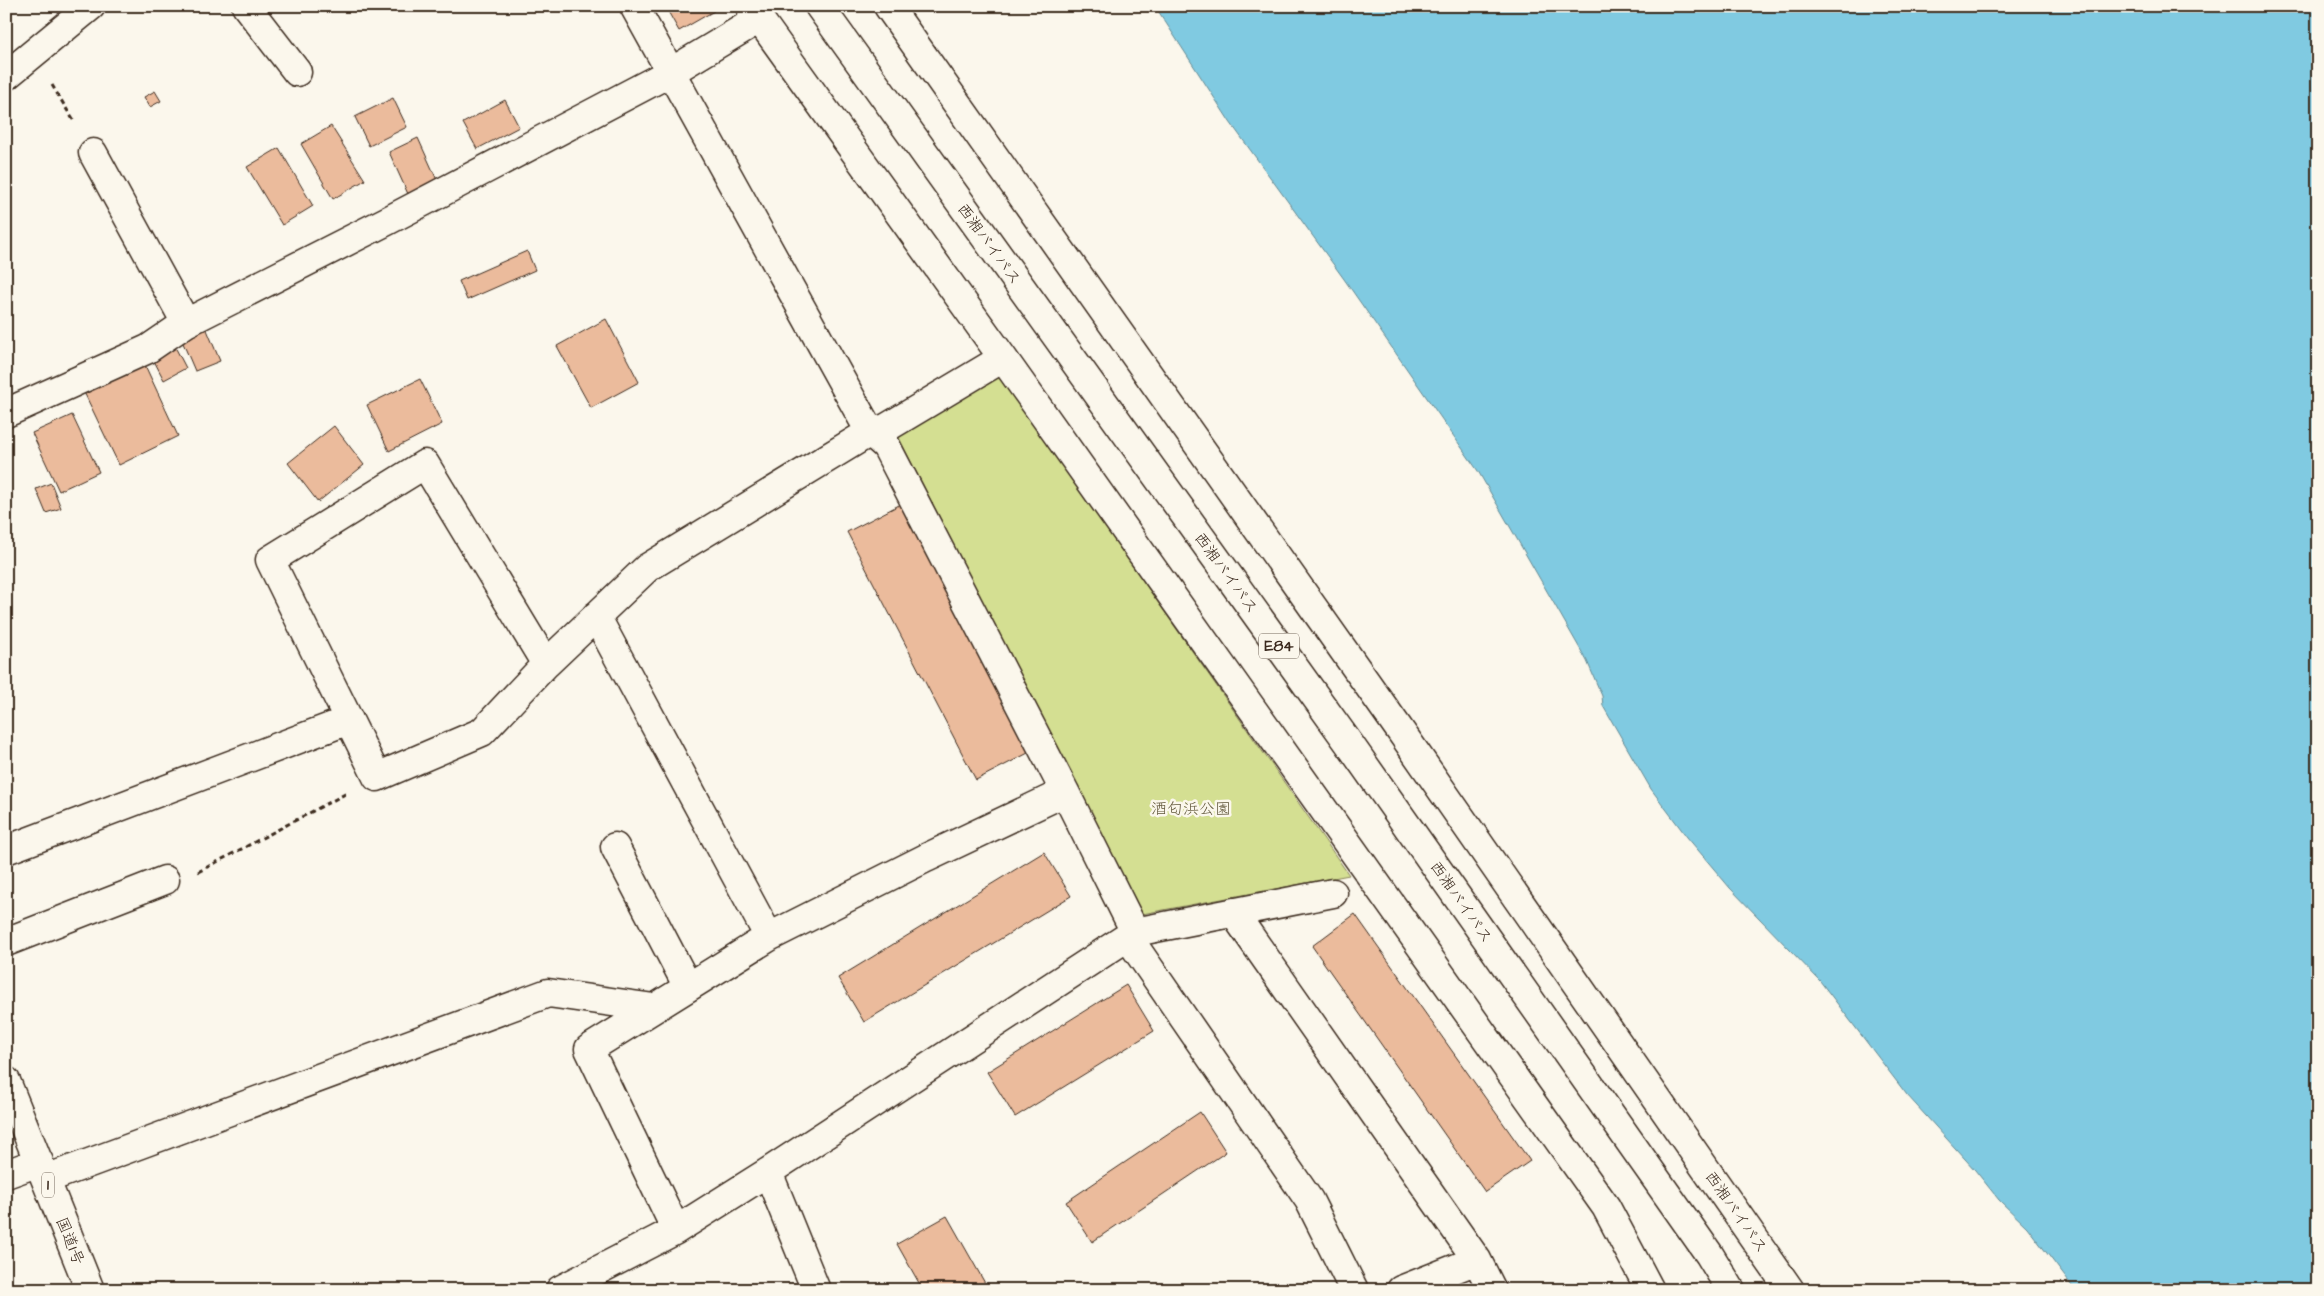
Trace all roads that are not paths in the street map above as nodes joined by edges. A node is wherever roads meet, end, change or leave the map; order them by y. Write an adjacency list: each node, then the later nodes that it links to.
1 (91, 6): 9 (main road)
2 (246, 6): 7 (main road)
3 (634, 6): 8 (main road)
4 (820, 6): 42 (main road, 西湘バイパス / E84)
5 (888, 6): 43 (main road, 西湘バイパス)
6 (754, 13): 8 (main road); 12 (main road)
7 (297, 72)
8 (671, 72): 11 (main road); 14 (main road)
9 (6, 76)
10 (93, 153): 11 (main road)
11 (186, 323): 13 (main road)
12 (1003, 358): 14 (main road); 41 (main road)
13 (6, 413)
14 (870, 432): 15 (main road); 18 (main road)
15 (596, 616): 16 (main road); 25 (main road)
16 (546, 664): 17 (main road); 17 (main road)
17 (348, 720): 20 (main road)
18 (1065, 792): 24 (main road); 25 (main road)
19 (615, 847): 27 (main road)
20 (6, 850)
21 (165, 880): 26 (main road)
22 (1333, 893): 23 (main road)
23 (1233, 912): 24 (main road); 34 (main road)
24 (1132, 934): 31 (main road); 35 (main road)
25 (769, 937): 27 (main road)
26 (6, 942)
27 (688, 987): 28 (main road)
28 (654, 1008): 30 (main road); 33 (main road)
29 (6, 1081): 30 (main road, 国道1号 / 1)
30 (42, 1170): 32 (main road); 36 (main road, 国道1号 / 1)
31 (768, 1172): 33 (main road); 38 (main road)
32 (6, 1174)
33 (676, 1230): 37 (main road)
34 (1477, 1260): 39 (main road); 40 (main road)
35 (1346, 1288)
36 (90, 1290)
37 (560, 1290)
38 (816, 1290)
39 (1401, 1290)
40 (1492, 1290)
41 (1650, 1290)
42 (1731, 1290)
43 (1790, 1290)

